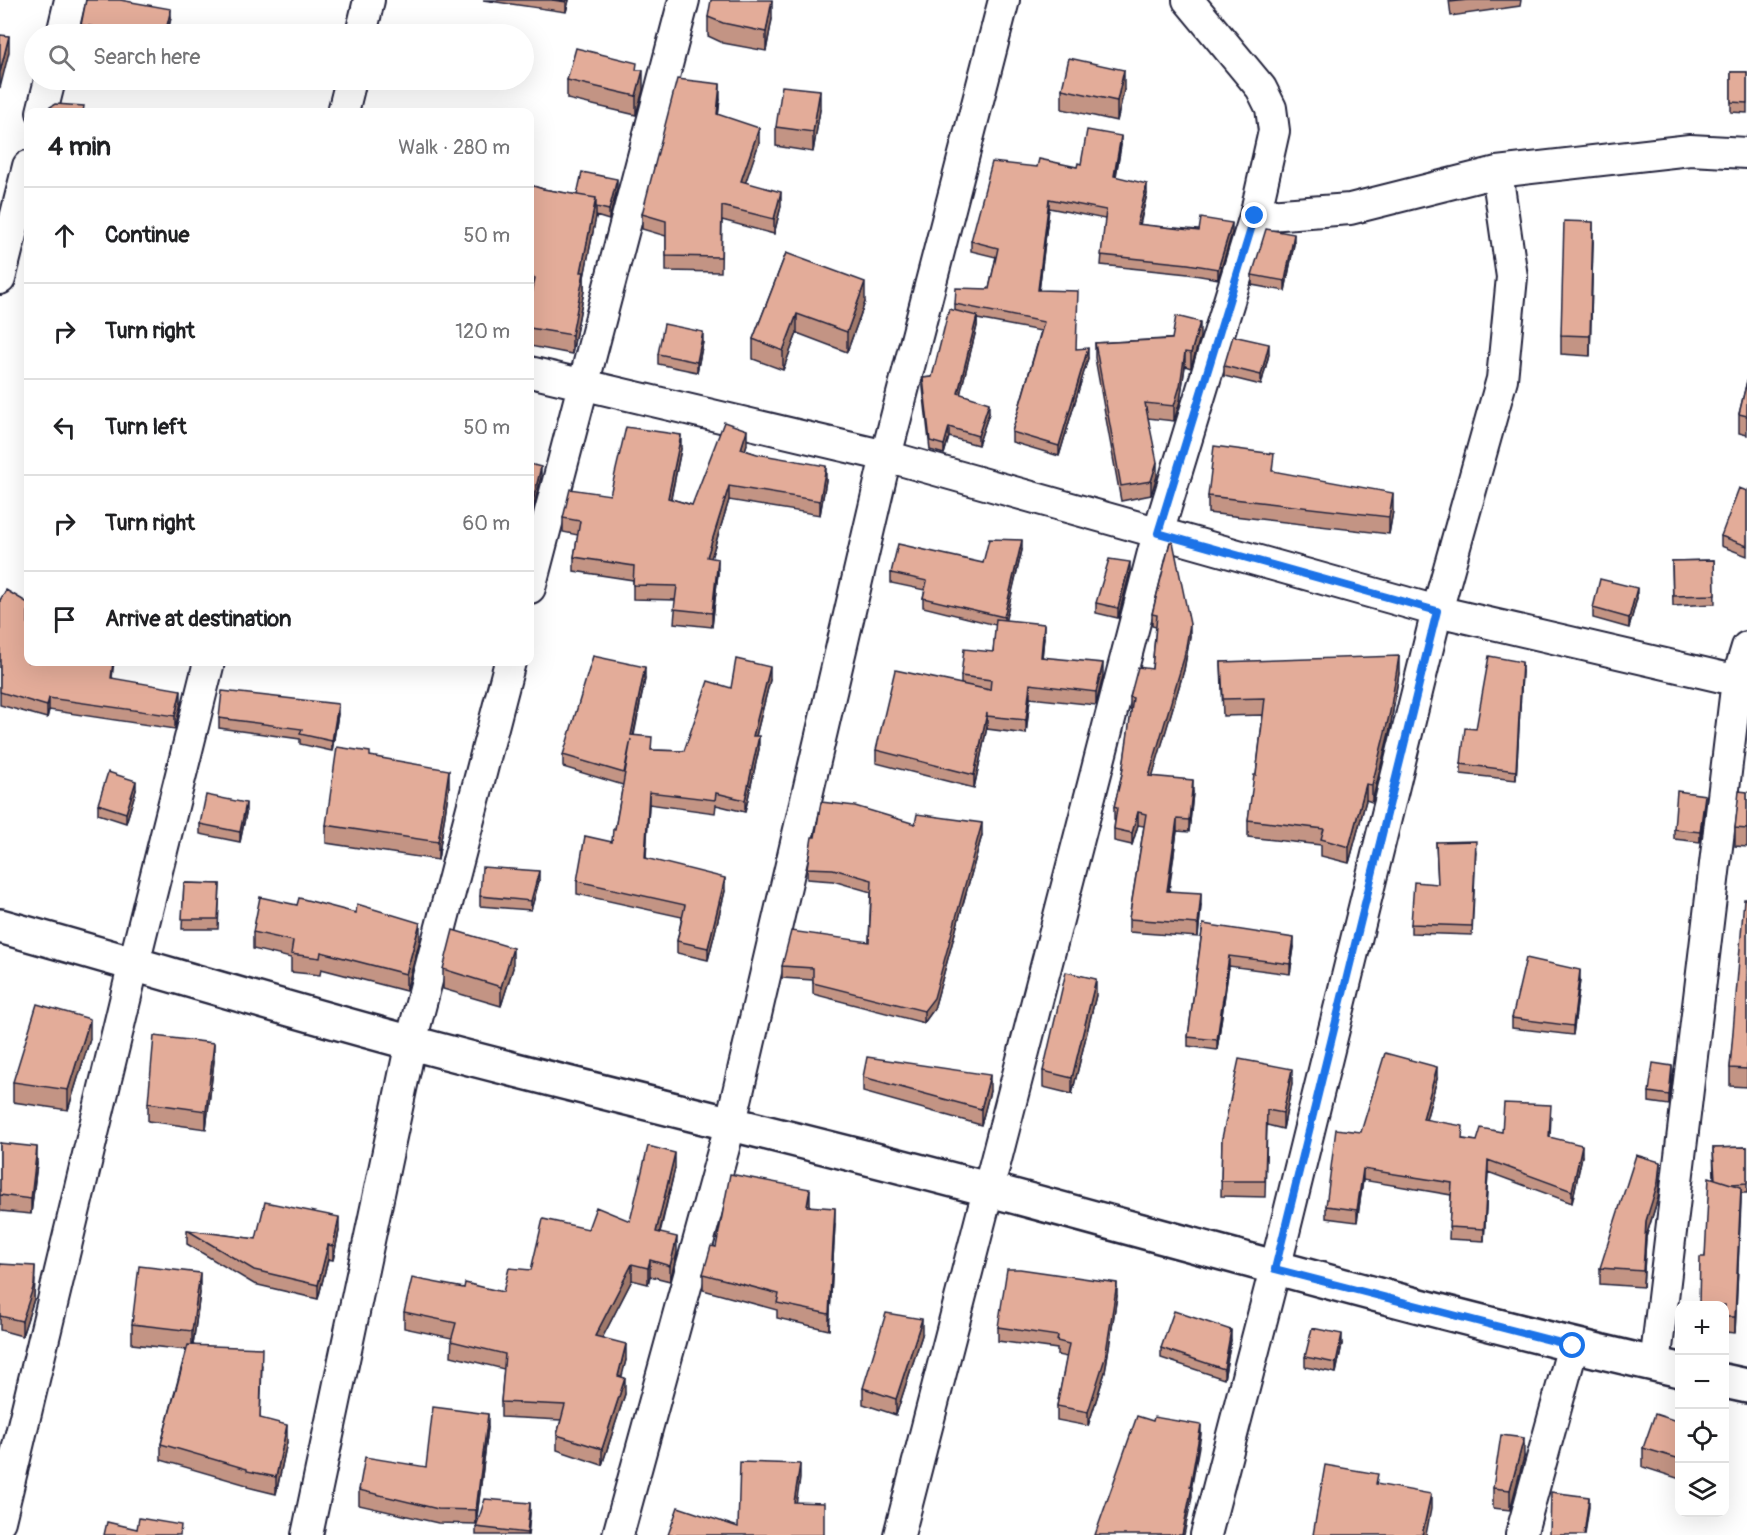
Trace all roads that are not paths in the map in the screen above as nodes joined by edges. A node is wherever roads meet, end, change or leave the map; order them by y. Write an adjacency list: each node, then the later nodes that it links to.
1 (70, 0): 6 (street)
2 (369, 0): 7 (street)
3 (684, 0): 19 (street)
4 (1004, 0): 20 (street)
5 (1188, 0): 15 (street)
6 (64, 24)
7 (363, 24)
8 (48, 90): 10 (street)
9 (348, 90): 11 (street)
10 (43, 108)
11 (344, 108)
12 (1747, 153): 13 (street)
13 (1497, 172): 15 (street); 23 (street)
14 (24, 186): 16 (street)
15 (1255, 216): 21 (street)
16 (13, 242): 17 (street)
17 (0, 279)
18 (534, 373): 19 (street)
19 (582, 385): 20 (street); 22 (street)
20 (886, 456): 21 (street); 31 (street)
21 (1158, 533): 23 (street); 32 (street)
22 (534, 572)
23 (1437, 611): 27 (street); 33 (street)
24 (1747, 647): 27 (street)
25 (208, 666): 29 (street)
26 (509, 666): 30 (street)
27 (1742, 681): 35 (street)
28 (0, 926): 29 (street)
29 (134, 963): 30 (street); 38 (street)
30 (411, 1042): 31 (street); 39 (street)
31 (731, 1122): 32 (street); 40 (street)
32 (987, 1189): 33 (street); 41 (street)
33 (1275, 1269): 34 (street); 42 (street)
34 (1573, 1346): 35 (street); 43 (street)
35 (1667, 1367)
36 (1729, 1382): 37 (street)
37 (1747, 1386)
38 (0, 1521)
39 (307, 1535)
40 (618, 1535)
41 (899, 1535)
42 (1206, 1535)
43 (1521, 1535)

